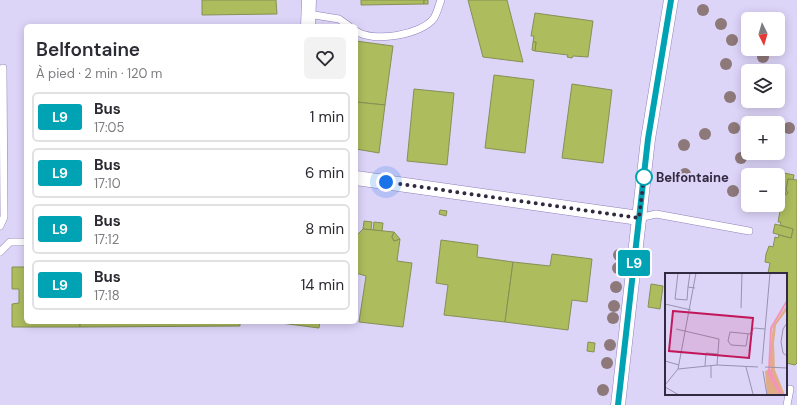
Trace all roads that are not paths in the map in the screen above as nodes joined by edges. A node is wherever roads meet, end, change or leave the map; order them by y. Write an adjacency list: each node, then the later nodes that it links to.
1 (309, 0): 4 (street)
2 (441, 0): 6 (lane)
3 (671, 0): 9 (street)
4 (308, 20): 5 (lane)
5 (346, 24)
6 (358, 33)
7 (3, 68): 10 (lane)
8 (358, 178): 9 (street)
9 (639, 218): 11 (lane); 15 (street)
10 (0, 226)
11 (749, 231)
12 (24, 242): 13 (lane)
13 (0, 252)
14 (790, 389): 16 (lane)
15 (618, 405)
16 (787, 405)

